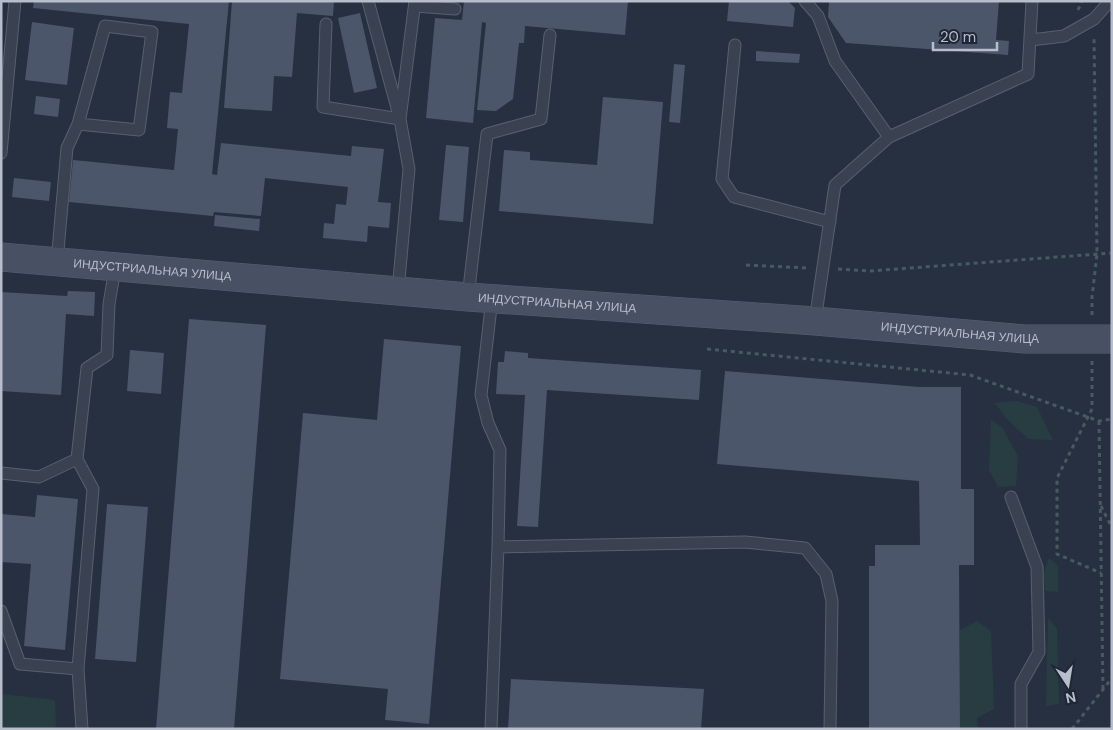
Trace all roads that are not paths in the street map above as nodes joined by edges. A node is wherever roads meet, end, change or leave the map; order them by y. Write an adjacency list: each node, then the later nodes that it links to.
1 (15, 1): 15 (lane)
2 (368, 1): 12 (lane)
3 (805, 1): 14 (lane)
4 (1032, 1): 10 (lane)
5 (1110, 1): 10 (lane)
6 (415, 4): 7 (lane); 12 (lane)
7 (455, 9)
8 (326, 24): 12 (lane)
9 (550, 35): 22 (lane)
10 (1031, 40): 14 (lane)
11 (735, 45): 17 (lane)
12 (400, 119): 21 (lane)
13 (78, 124): 13 (lane); 19 (lane)
14 (889, 137): 17 (lane)
15 (2, 147): 16 (lane)
16 (1, 153)
17 (830, 222): 23 (lane)
18 (1, 258): 19 (main road, ИНДУСТРИАЛЬНАЯ УЛИЦА)
19 (57, 262): 20 (main road, ИНДУСТРИАЛЬНАЯ УЛИЦА)
20 (115, 268): 21 (main road, ИНДУСТРИАЛЬНАЯ УЛИЦА); 25 (lane)
21 (398, 290): 22 (main road, ИНДУСТРИАЛЬНАЯ УЛИЦА)
22 (480, 297): 23 (main road, ИНДУСТРИАЛЬНАЯ УЛИЦА); 28 (lane)
23 (815, 321): 24 (main road, ИНДУСТРИАЛЬНАЯ УЛИЦА)
24 (1102, 339)
25 (77, 459): 26 (lane); 30 (lane)
26 (1, 473)
27 (1011, 497): 34 (lane)
28 (498, 547): 32 (lane); 33 (lane)
29 (1, 611): 30 (lane)
30 (78, 669): 31 (lane)
31 (82, 729)
32 (491, 729)
33 (830, 729)
34 (1021, 729)

